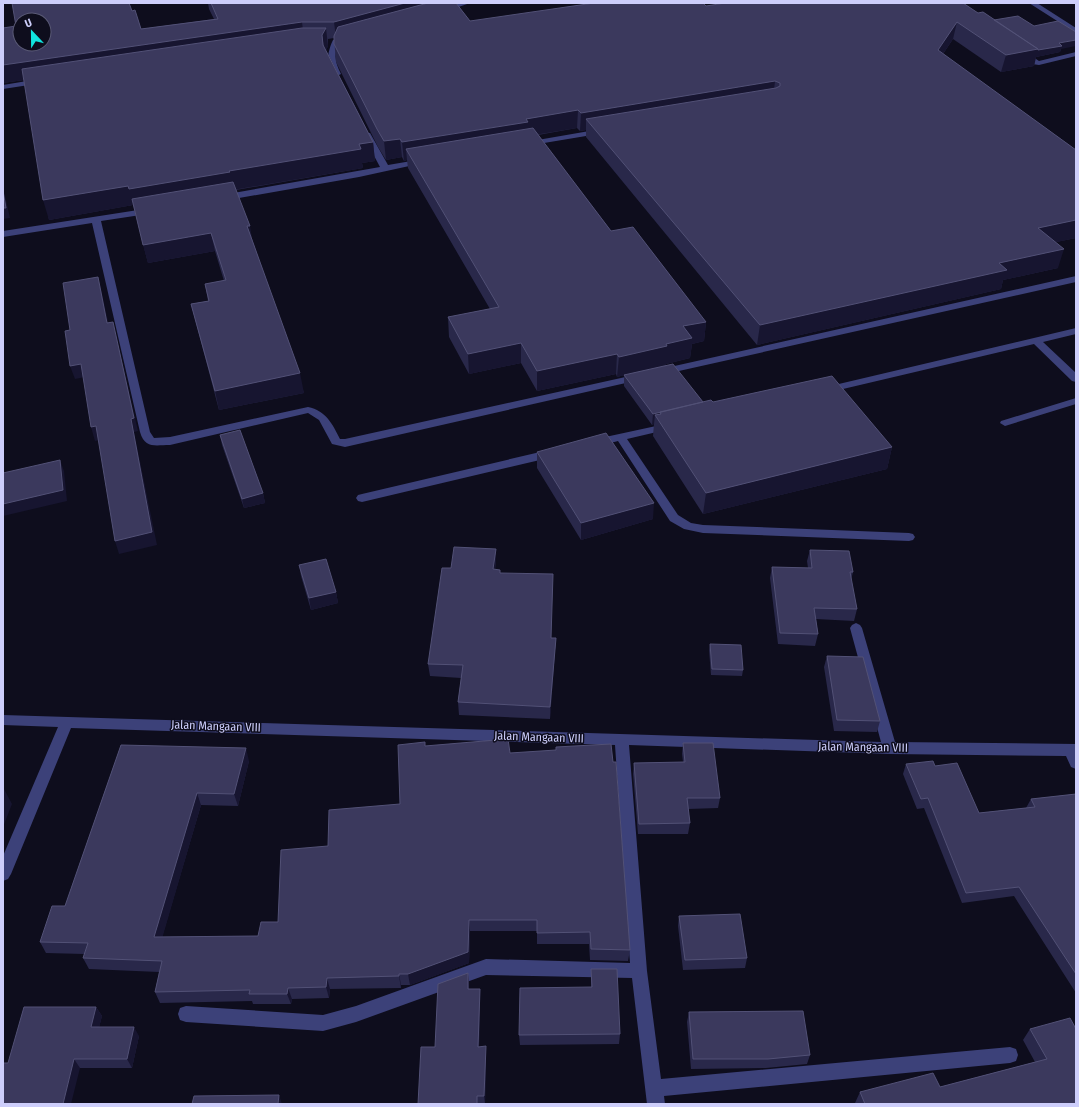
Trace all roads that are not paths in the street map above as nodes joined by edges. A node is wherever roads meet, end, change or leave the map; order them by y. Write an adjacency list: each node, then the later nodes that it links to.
1 (467, 3): 3 (street)
2 (1032, 3): 5 (street)
3 (455, 5): 4 (street)
4 (434, 15)
5 (1076, 31)
6 (325, 41): 10 (street)
7 (1016, 49): 8 (street)
8 (1076, 54)
9 (49, 80): 11 (street)
10 (342, 84)
11 (3, 87)
12 (362, 126): 16 (street)
13 (610, 130): 14 (street)
14 (517, 146)
15 (432, 160): 16 (street)
16 (385, 168): 17 (street)
17 (212, 200)
18 (158, 210): 19 (street)
19 (96, 220): 20 (street); 21 (street)
20 (3, 234)
21 (1076, 279)
22 (1076, 331): 23 (street)
23 (1036, 340): 24 (street); 25 (street)
24 (1076, 378)
25 (813, 393)
26 (1076, 401): 28 (street)
27 (682, 423): 29 (street)
28 (1005, 423)
29 (620, 438): 30 (street); 33 (street)
30 (582, 446)
31 (567, 450): 32 (street)
32 (362, 498)
33 (909, 537)
34 (856, 628): 38 (street)
35 (3, 720): 36 (street, Jalan Mangaan VIII)
36 (66, 722): 37 (street, Jalan Mangaan VIII); 41 (street)
37 (622, 740): 38 (street, Jalan Mangaan VIII); 42 (street)
38 (890, 748): 39 (street, Jalan Mangaan VIII)
39 (1073, 750): 40 (street)
40 (1076, 763)
41 (3, 874)
42 (639, 971): 43 (street); 45 (street)
43 (186, 1014)
44 (1010, 1054): 45 (street)
45 (655, 1096)

